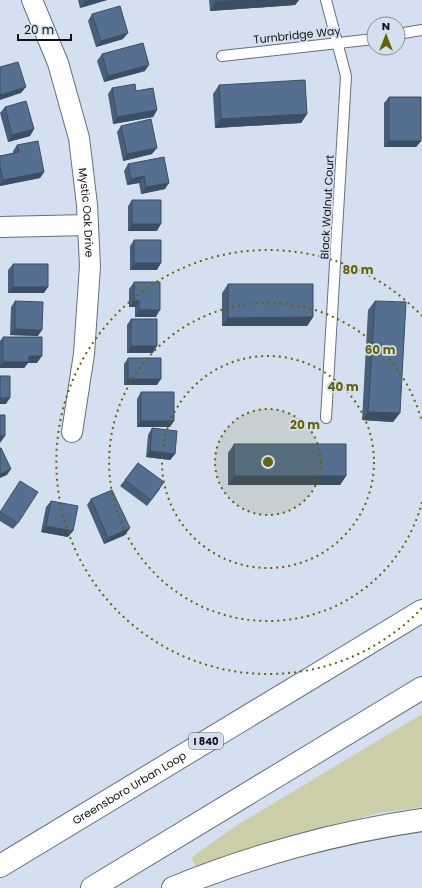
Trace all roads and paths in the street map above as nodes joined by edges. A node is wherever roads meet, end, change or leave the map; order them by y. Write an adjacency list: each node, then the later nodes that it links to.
1 (32, 0): 8 (street, Mystic Oak Drive)
2 (326, 0): 6 (lane, Black Walnut Court)
3 (422, 30): 4 (lane)
4 (406, 33)
5 (366, 39): 6 (lane, Turnbridge Way)
6 (338, 43): 7 (lane, Turnbridge Way); 10 (lane, Black Walnut Court)
7 (222, 56)
8 (88, 225): 9 (street); 11 (street, Mystic Oak Drive)
9 (0, 227)
10 (326, 418)
11 (72, 432)
12 (422, 610): 15 (highway, Greensboro Urban Loop / I 840)
13 (422, 688): 16 (highway)
14 (422, 820): 17 (highway)
15 (0, 866)
16 (92, 888)
17 (173, 888)

